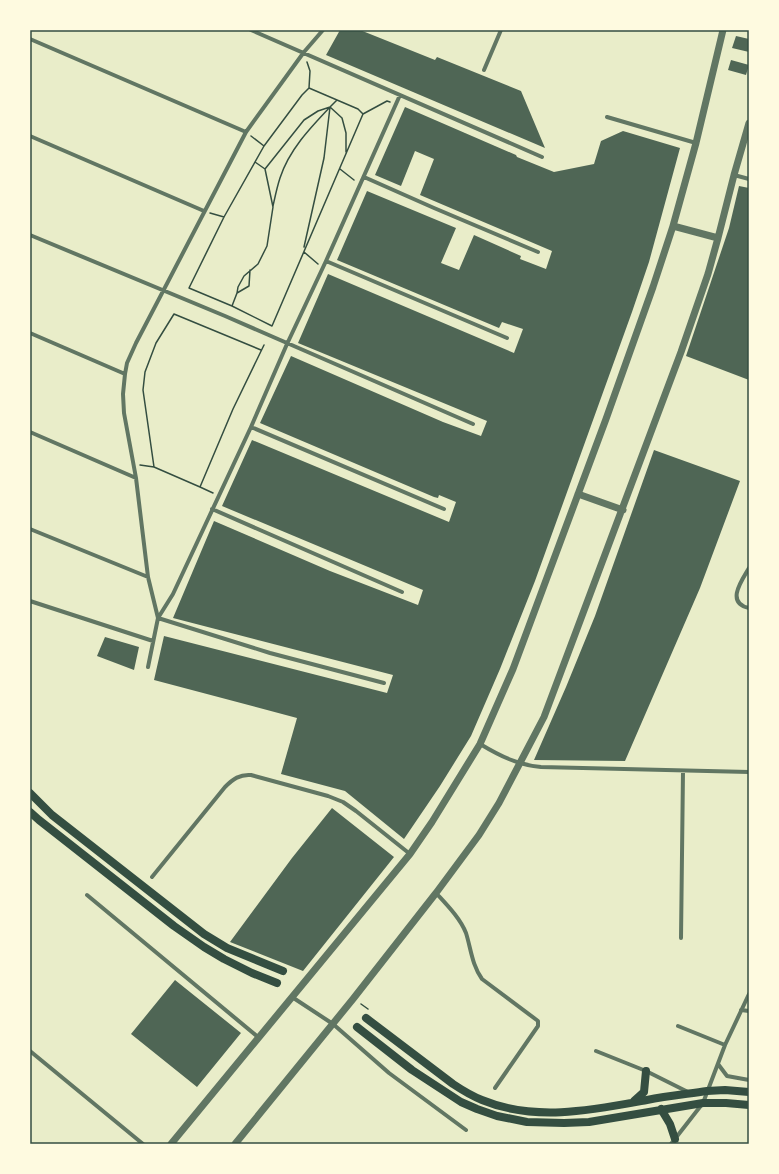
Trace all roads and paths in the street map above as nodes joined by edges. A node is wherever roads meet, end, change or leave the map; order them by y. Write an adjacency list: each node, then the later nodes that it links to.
1 (251, 30): 6 (street)
2 (323, 30): 6 (street)
3 (501, 30): 7 (street)
4 (723, 30): 18 (street)
5 (30, 39): 16 (street)
6 (304, 52): 8 (path); 9 (street); 16 (street)
7 (484, 70)
8 (309, 88): 10 (path); 19 (path)
9 (400, 95): 11 (street); 21 (street)
10 (337, 100): 12 (path); 13 (path)
11 (396, 105): 13 (path); 26 (street)
12 (330, 107): 20 (path); 24 (path); 29 (path); 35 (path)
13 (363, 114): 20 (path)
14 (607, 117): 18 (street)
15 (749, 122): 25 (street)
16 (246, 132): 19 (path); 30 (street)
17 (30, 136): 30 (street)
18 (696, 143): 32 (street)
19 (264, 146): 22 (path)
20 (346, 152): 23 (path)
21 (542, 157)
22 (255, 162): 24 (path); 31 (path)
23 (340, 168): 28 (path); 35 (path)
24 (265, 169): 29 (path)
25 (734, 175): 27 (street); 34 (street)
26 (364, 177): 28 (street); 36 (street)
27 (749, 179)
28 (360, 185): 37 (street)
29 (273, 207): 39 (path)
30 (204, 210): 31 (path); 40 (street)
31 (224, 217): 42 (path)
32 (673, 226): 34 (street); 56 (street)
33 (30, 234): 40 (street)
34 (718, 238): 60 (street)
35 (303, 252): 38 (path); 42 (path)
36 (538, 252)
37 (326, 261): 38 (street); 44 (street)
38 (323, 268): 46 (street)
39 (250, 270): 41 (path); 41 (path)
40 (163, 290): 46 (street); 48 (street)
41 (237, 293): 42 (path)
42 (232, 306)
43 (30, 334): 48 (street)
44 (507, 338)
45 (264, 344): 47 (path)
46 (287, 344): 49 (street); 50 (street)
47 (261, 350): 53 (path); 55 (path)
48 (125, 374): 52 (street)
49 (473, 424)
50 (251, 427): 57 (street); 59 (street)
51 (30, 432): 54 (street)
52 (133, 464): 53 (path); 54 (street)
53 (154, 467): 55 (path)
54 (136, 478): 63 (street)
55 (200, 486): 57 (path)
56 (578, 494): 60 (street); 71 (street)
57 (219, 496): 58 (street)
58 (212, 509): 64 (street); 67 (street)
59 (444, 509)
60 (623, 510): 72 (street)
61 (30, 529): 63 (street)
62 (749, 568): 66 (street)
63 (148, 577): 67 (street)
64 (402, 592)
65 (30, 601): 68 (street)
66 (749, 608)
67 (158, 618): 68 (street); 70 (street)
68 (153, 641): 69 (street)
69 (148, 667)
70 (384, 683)
71 (480, 744): 72 (street); 77 (street)
72 (519, 764): 73 (street); 79 (street)
73 (683, 771): 74 (street); 81 (street)
74 (749, 772)
75 (30, 793): 82 (main road)
76 (30, 812): 83 (main road)
77 (410, 854): 78 (street); 85 (street)
78 (152, 877)
79 (436, 893): 90 (street); 100 (street)
80 (86, 895): 93 (street)
81 (681, 938)
82 (284, 971)
83 (277, 983)
84 (749, 994): 87 (street)
85 (292, 996): 90 (street); 93 (street)
86 (361, 1004): 89 (path)
87 (741, 1010): 88 (street); 94 (street)
88 (749, 1011)
89 (369, 1015): 105 (main road)
90 (333, 1024): 108 (street); 112 (street)
91 (678, 1026): 94 (street)
92 (357, 1027): 107 (main road)
93 (258, 1037): 111 (street)
94 (726, 1045): 97 (street)
95 (30, 1051): 110 (street)
96 (596, 1051): 98 (street)
97 (718, 1064): 99 (street); 101 (street)
98 (646, 1071): 103 (street); 105 (main road)
99 (749, 1080)
100 (495, 1088)
101 (707, 1091): 102 (main road); 103 (main road); 104 (street)
102 (749, 1092)
103 (690, 1093): 105 (main road)
104 (703, 1102): 106 (main road); 107 (main road); 109 (street)
105 (630, 1104)
106 (749, 1105)
107 (661, 1109): 109 (main road)
108 (466, 1130)
109 (673, 1141)
110 (143, 1144)
111 (171, 1144)
112 (235, 1144)

